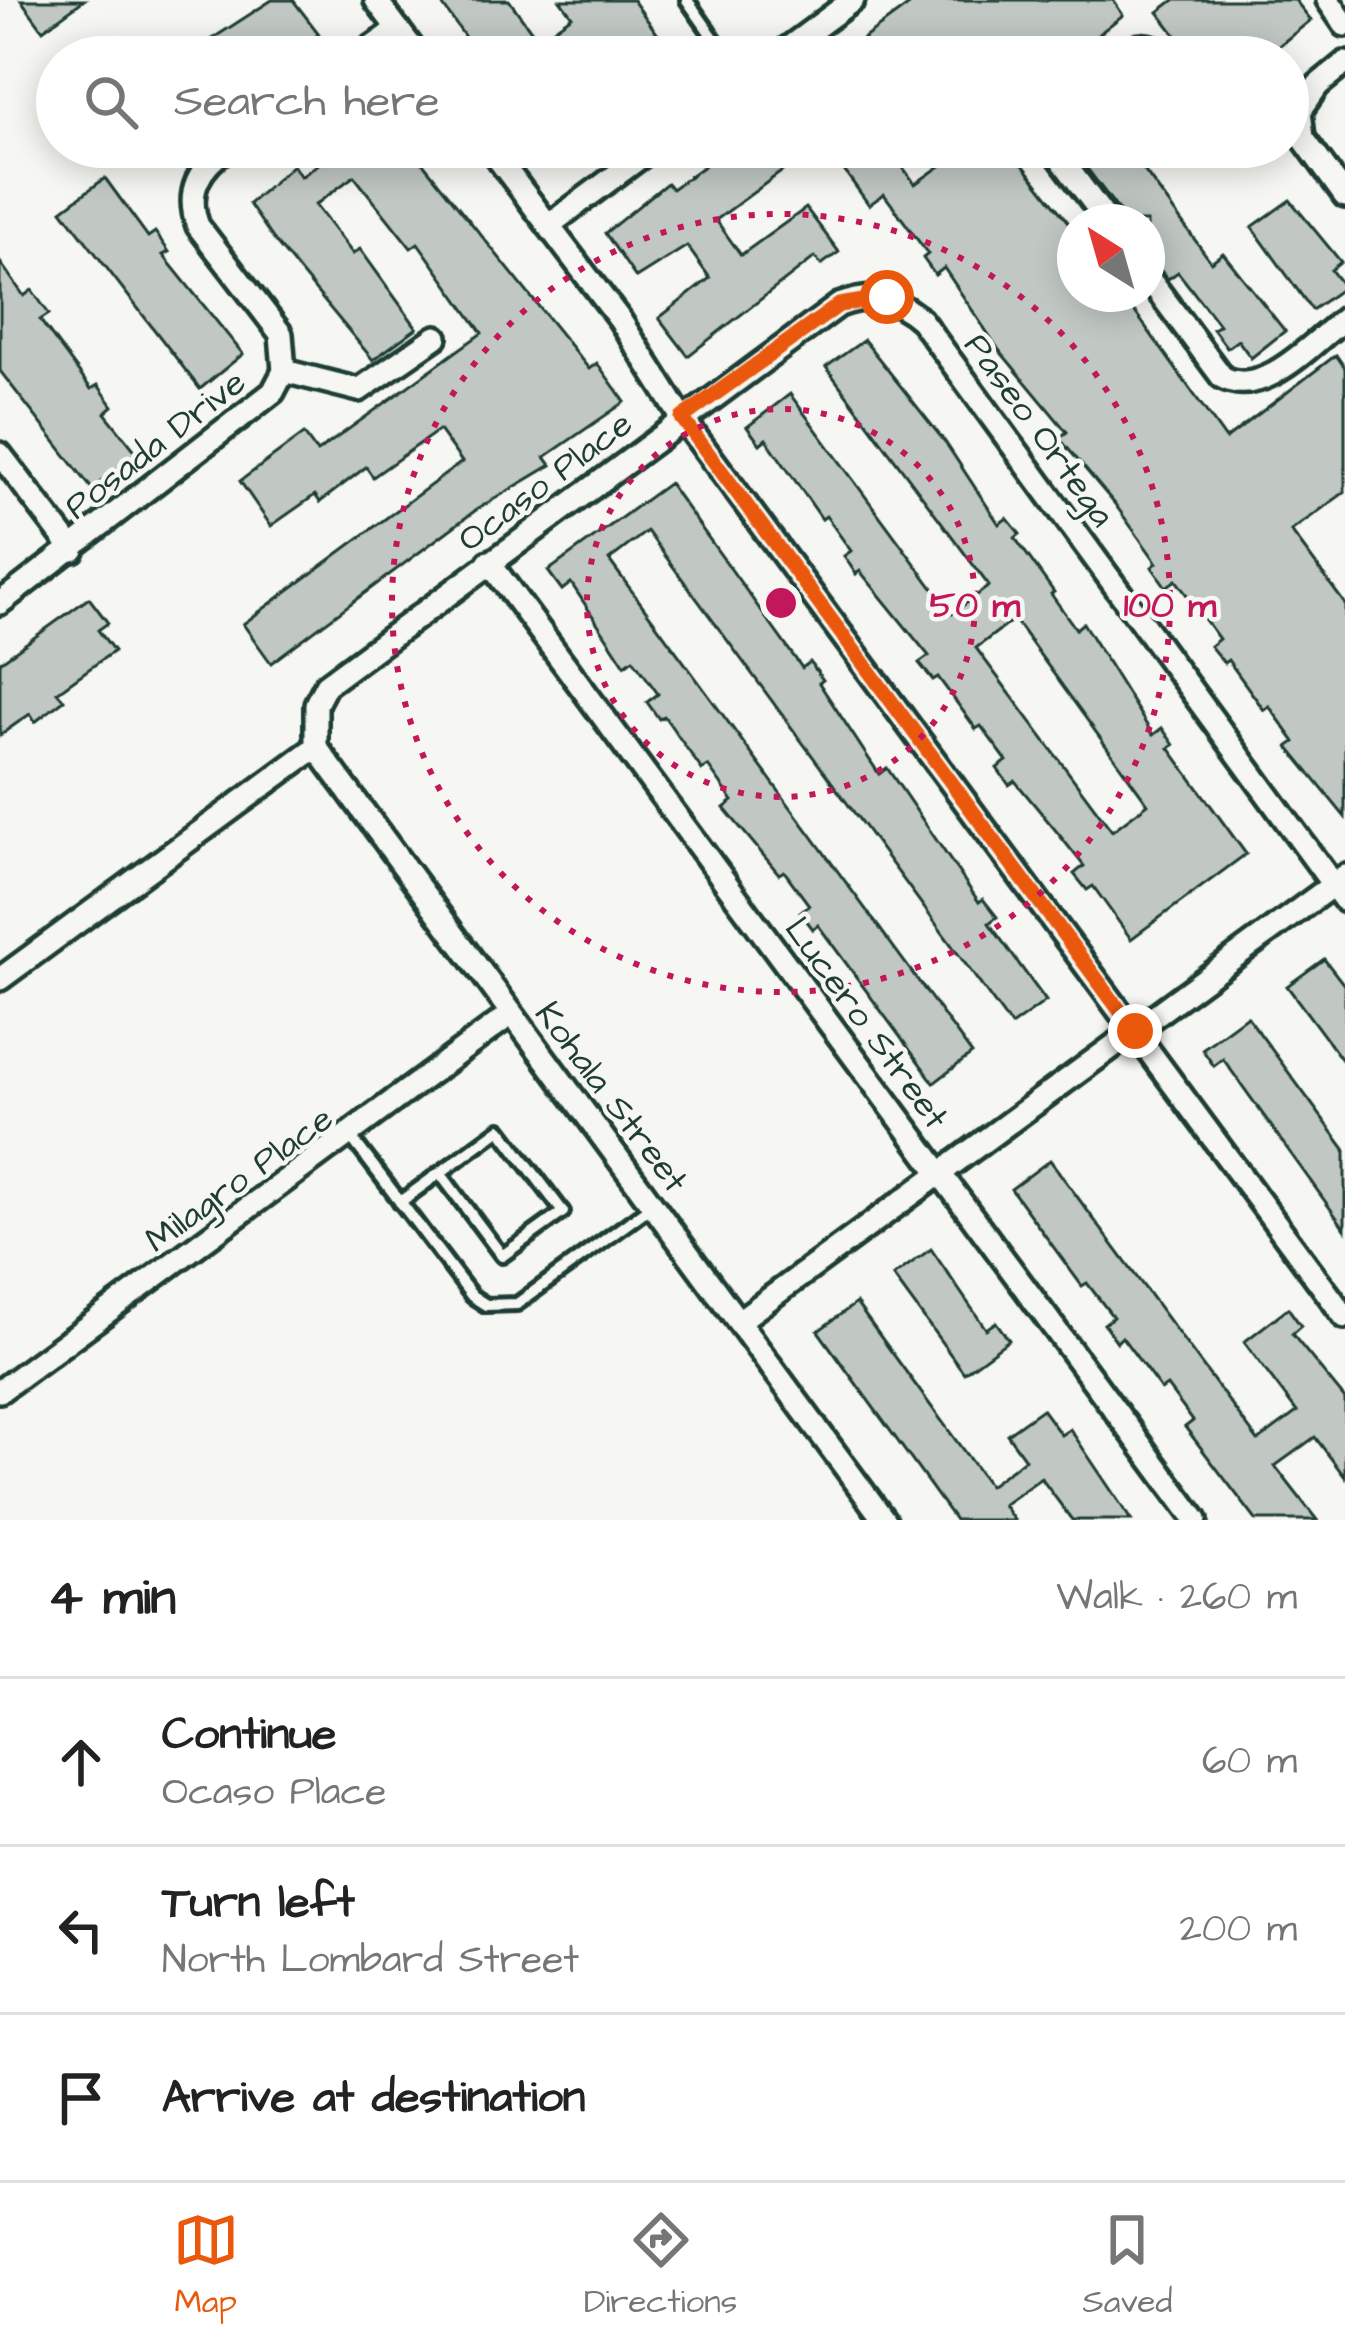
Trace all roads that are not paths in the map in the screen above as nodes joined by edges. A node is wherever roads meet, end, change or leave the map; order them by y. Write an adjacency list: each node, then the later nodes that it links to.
1 (376, 0): 6 (street)
2 (687, 0): 9 (lane)
3 (854, 0): 10 (street)
4 (1328, 0): 5 (street)
5 (1345, 25)
6 (398, 29): 7 (street); 8 (street)
7 (388, 36)
8 (403, 36)
9 (712, 36)
10 (805, 36)
11 (1345, 63): 12 (street)
12 (1309, 95)
13 (1309, 145): 18 (street)
14 (208, 168): 25 (street, Posada Drive)
15 (505, 168): 20 (street)
16 (626, 168): 20 (street)
17 (1068, 168): 19 (street)
18 (1345, 196)
19 (1095, 204)
20 (549, 225): 26 (street)
21 (887, 297): 26 (street, Ocaso Place); 32 (street, Paseo Ortega)
22 (1165, 300): 23 (street)
23 (1345, 318)
24 (436, 337): 25 (street, Posada Drive)
25 (284, 371): 28 (street, Posada Drive)
26 (682, 418): 29 (street, Ocaso Place); 35 (street)
27 (0, 454): 28 (street)
28 (73, 550): 30 (street, Posada Drive)
29 (488, 562): 31 (street, Ocaso Place); 38 (street, Lucero Street)
30 (0, 603)
31 (316, 747): 33 (street); 34 (street, Kohala Street)
32 (1341, 888): 35 (street)
33 (0, 980)
34 (511, 1014): 36 (street, Milagro Place); 40 (street, Kohala Street)
35 (1135, 1031): 38 (street); 41 (street)
36 (351, 1137): 39 (lane); 43 (street, Milagro Place)
37 (440, 1173): 37 (lane); 39 (lane)
38 (938, 1175): 42 (street); 45 (street, Lucero Street)
39 (400, 1202): 40 (lane)
40 (653, 1205): 42 (street, Kohala Street)
41 (1345, 1317)
42 (739, 1321): 44 (street, Kohala Street)
43 (0, 1391)
44 (884, 1520)
45 (1196, 1520)

